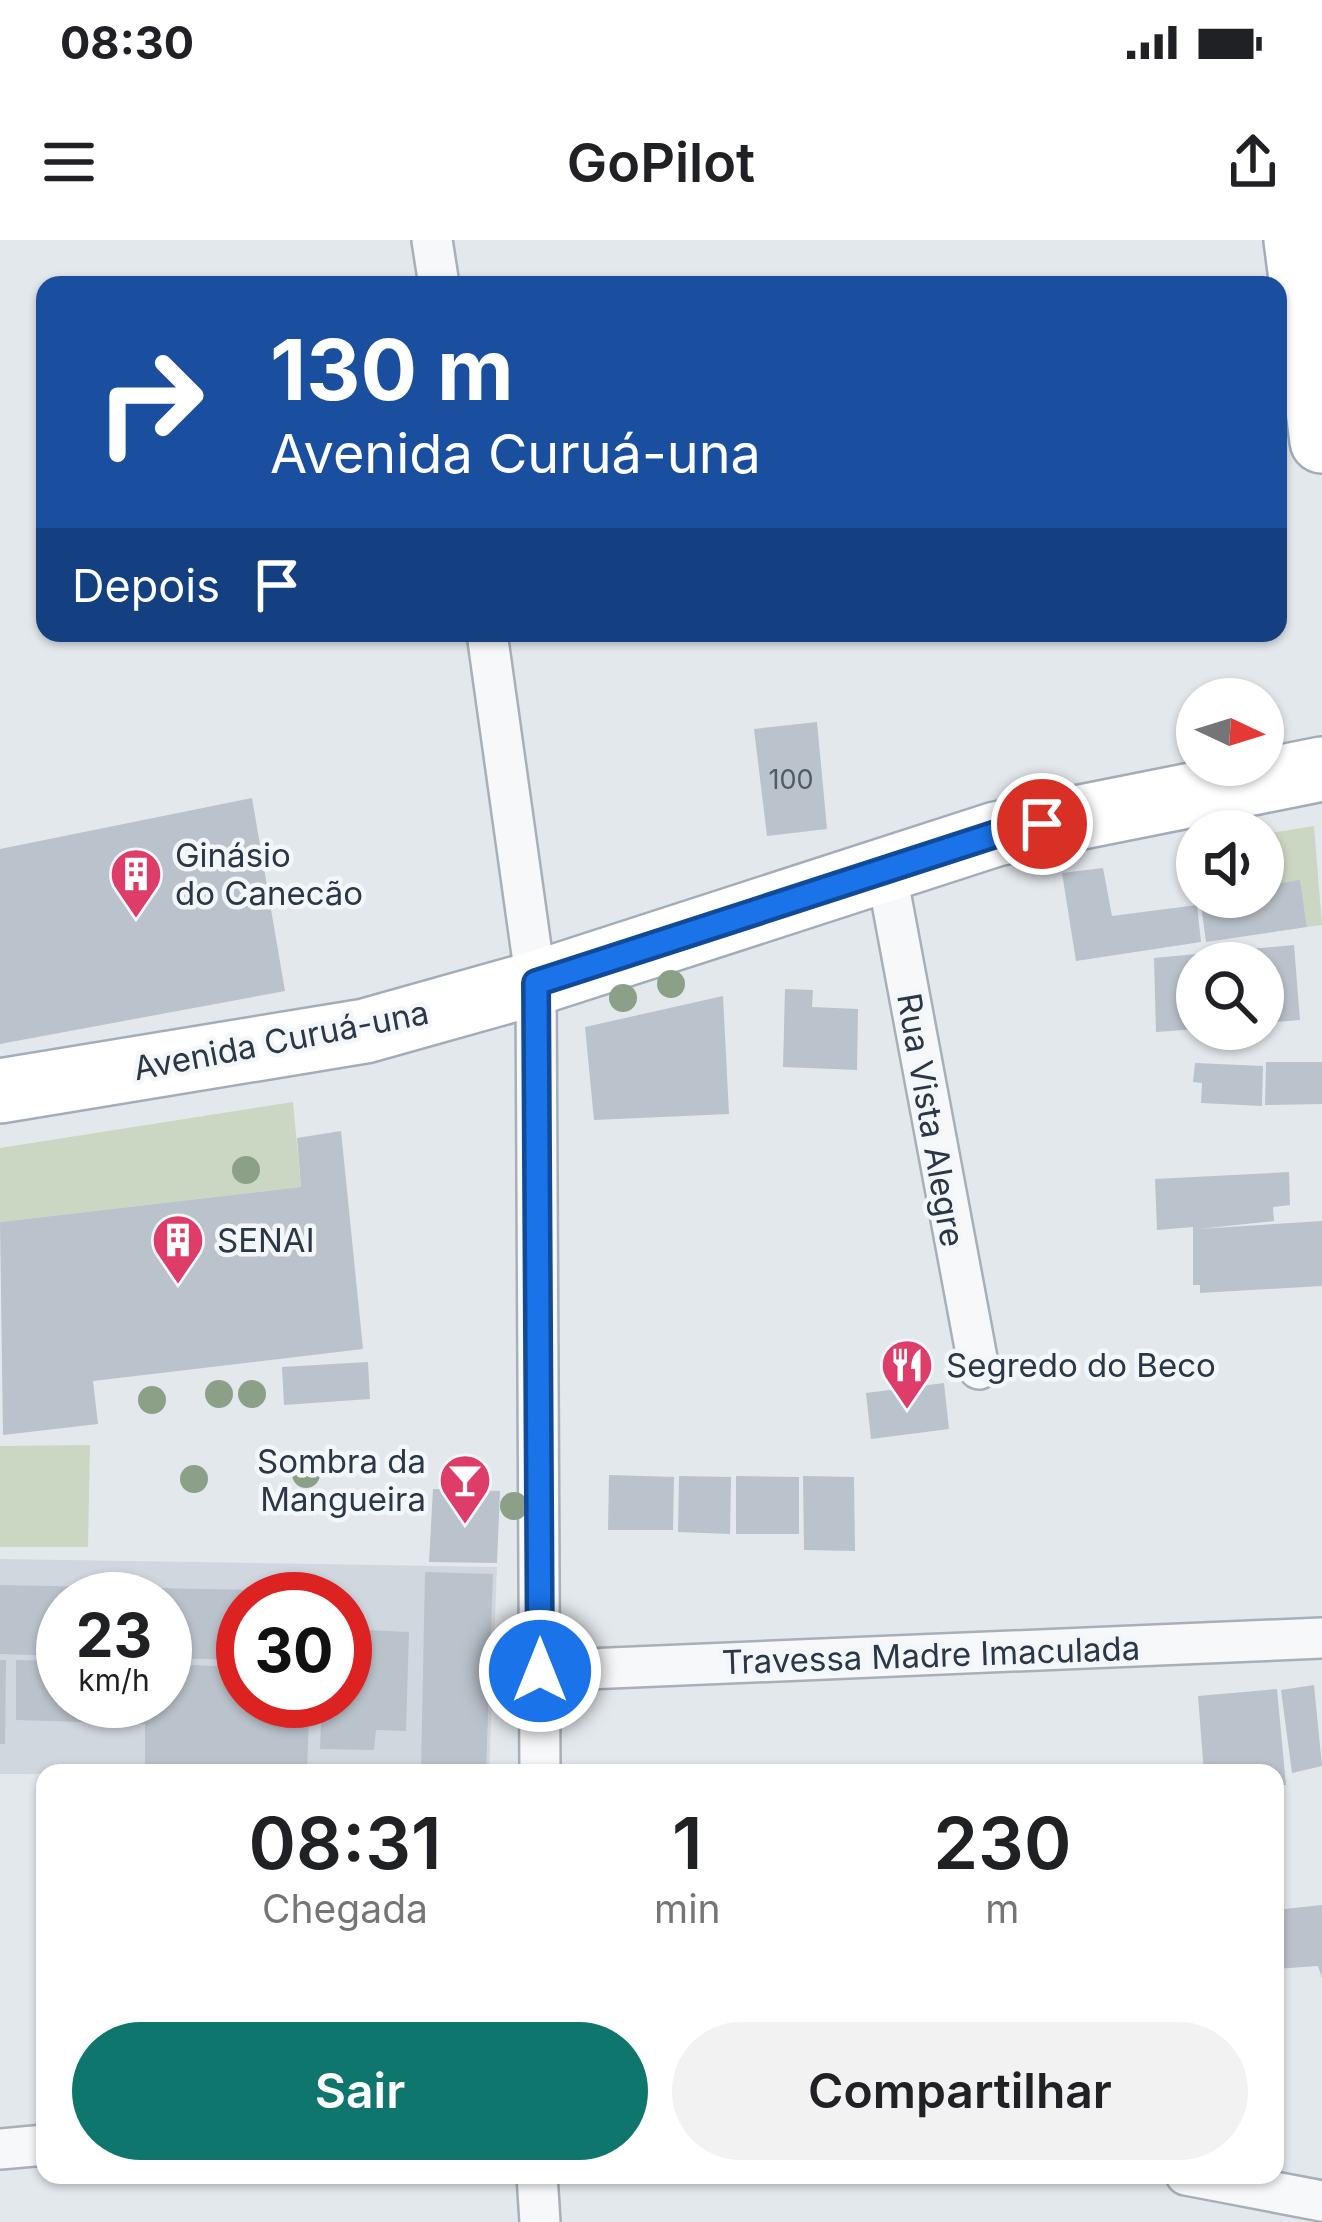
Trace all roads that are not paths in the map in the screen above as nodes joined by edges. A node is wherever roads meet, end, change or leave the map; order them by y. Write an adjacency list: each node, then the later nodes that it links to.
1 (432, 240): 3 (street)
2 (1296, 240): 4 (main road)
3 (438, 276)
4 (1322, 441)
5 (488, 642): 8 (street)
6 (1322, 769): 7 (main road, Avenida Curuá-una)
7 (886, 870): 8 (main road, Avenida Curuá-una); 10 (street, Rua Vista Alegre)
8 (536, 983): 9 (main road, Avenida Curuá-una); 12 (street)
9 (0, 1091)
10 (979, 1370)
11 (1322, 1638): 12 (street, Travessa Madre Imaculada)
12 (540, 1671): 13 (street)
13 (540, 1764)
14 (36, 2147): 15 (street)
15 (0, 2149)
16 (538, 2184): 19 (street)
17 (1235, 2184): 18 (street)
18 (1322, 2200)
19 (540, 2222)

